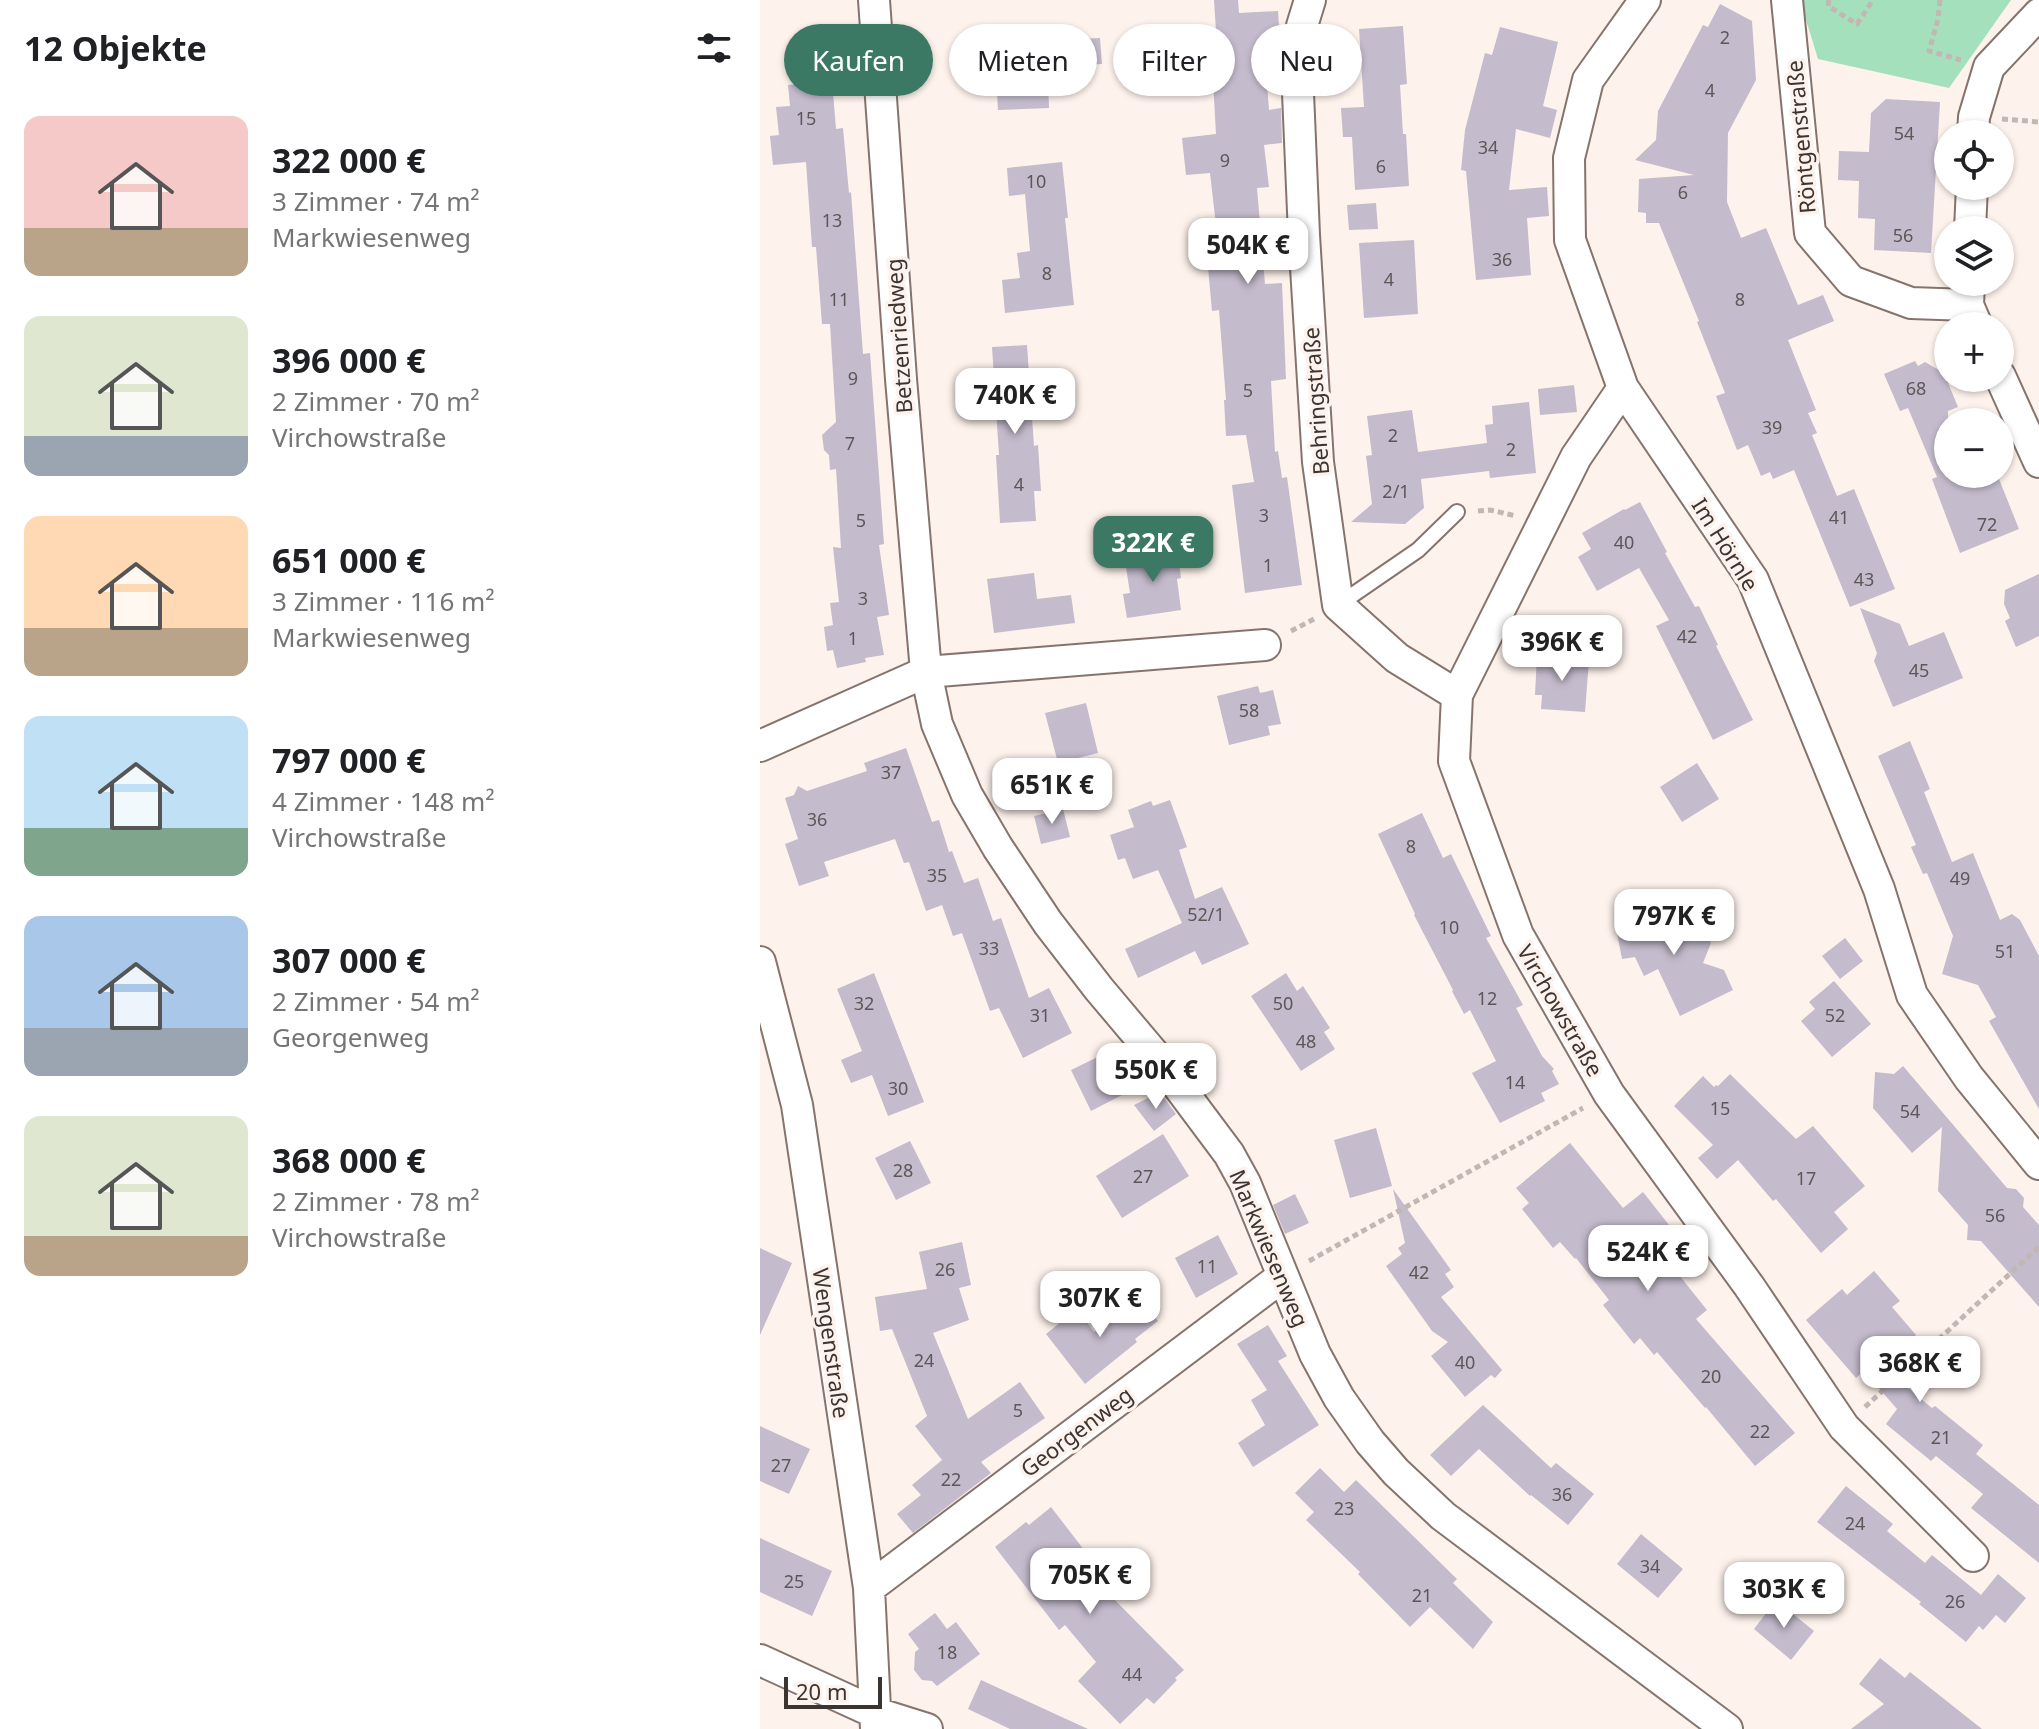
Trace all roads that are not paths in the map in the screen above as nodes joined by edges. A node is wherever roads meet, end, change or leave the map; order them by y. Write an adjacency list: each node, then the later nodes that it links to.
1 (874, 0): 14 (street, Betzenriedweg)
2 (1310, 0): 12 (street, Behringstraße)
3 (1645, 0): 8 (street, Im Hörnle)
4 (1787, 0): 7 (street, Röntgenstraße)
5 (2039, 14): 6 (street)
6 (1974, 120)
7 (1971, 304)
8 (1623, 388): 15 (street, Virchowstraße); 18 (street, Im Hörnle)
9 (2007, 392): 10 (street)
10 (2039, 462)
11 (1457, 512): 12 (lane)
12 (1338, 605): 15 (street)
13 (1265, 645): 14 (street)
14 (926, 672): 16 (street); 19 (street, Markwiesenweg)
15 (1457, 695): 20 (street, Virchowstraße)
16 (760, 746)
17 (760, 962): 21 (street, Wengenstraße)
18 (2039, 1164)
19 (1283, 1276): 21 (street, Georgenweg); 25 (street, Markwiesenweg)
20 (1973, 1556)
21 (869, 1588): 23 (street, Wengenstraße)
22 (760, 1660): 23 (street)
23 (876, 1721): 24 (street)
24 (927, 1729)
25 (1727, 1729)

